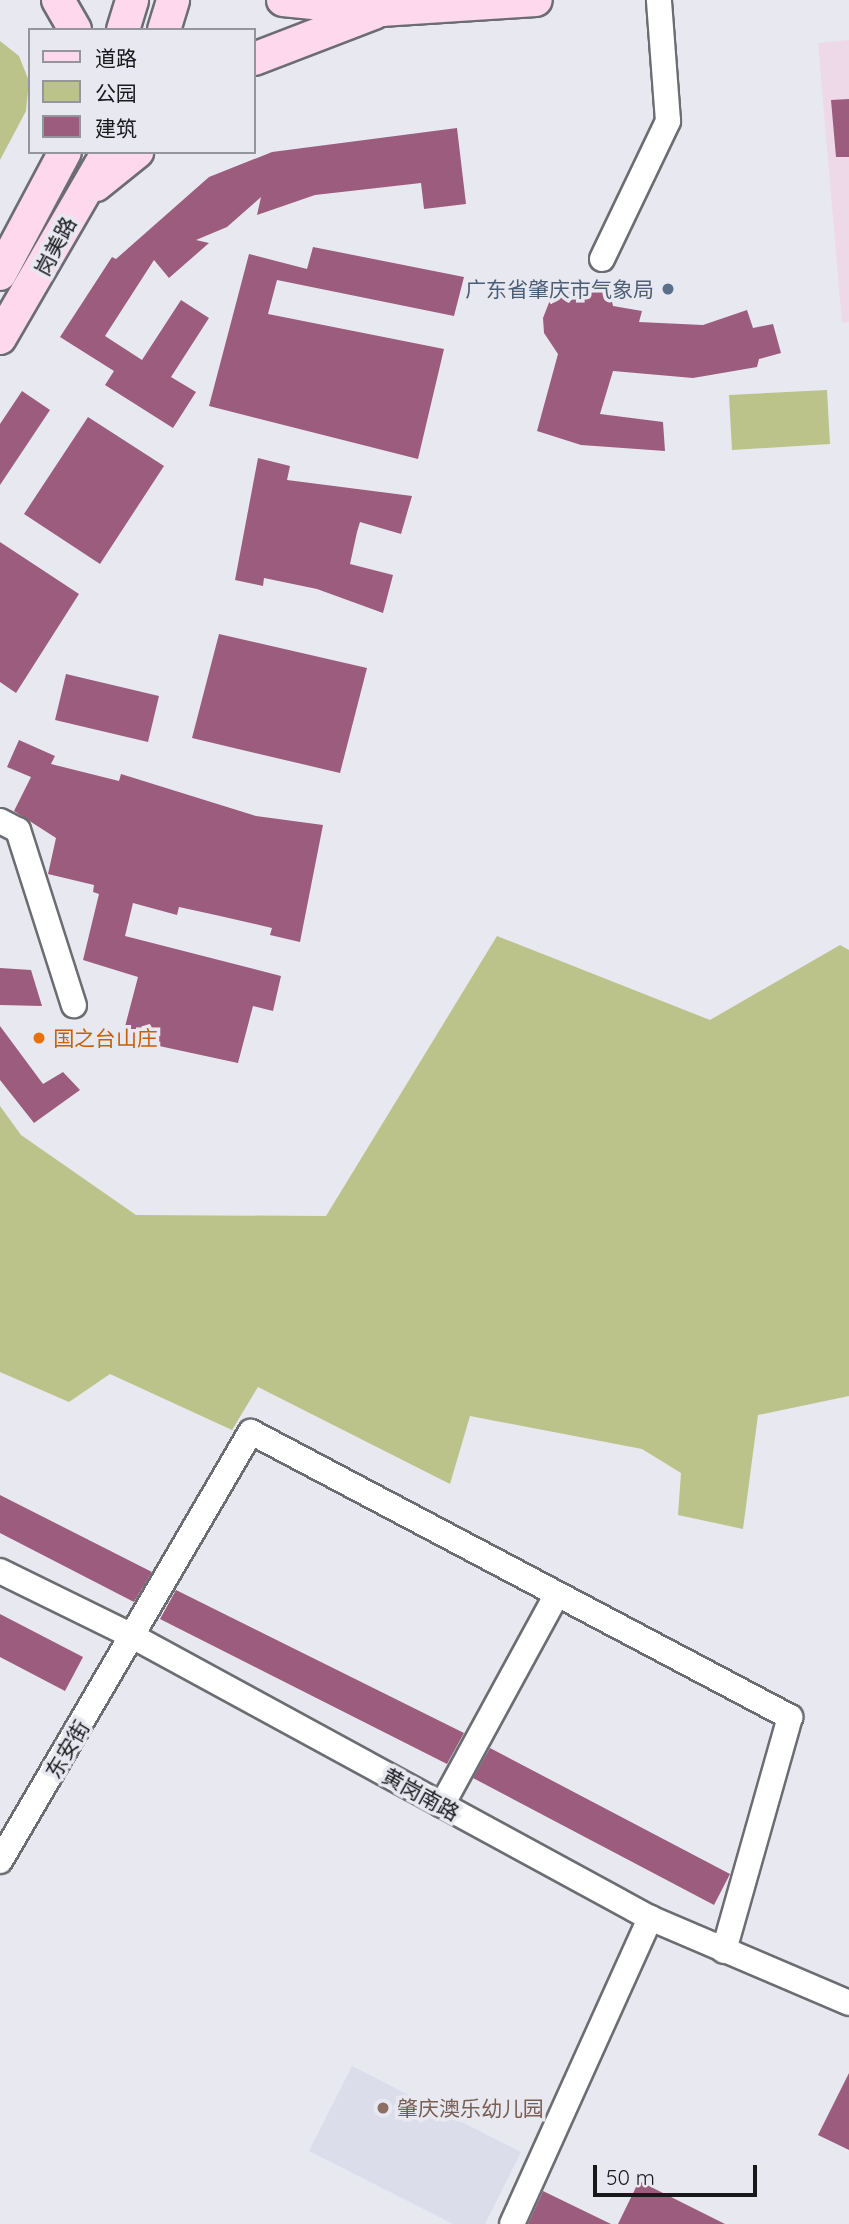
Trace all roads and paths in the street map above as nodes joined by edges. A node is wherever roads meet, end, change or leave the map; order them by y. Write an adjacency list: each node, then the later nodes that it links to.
1 (58, 0): 8 (main road)
2 (132, 0): 9 (main road)
3 (173, 0): 10 (main road)
4 (283, 0): 7 (main road)
5 (536, 0): 7 (main road)
6 (659, 0): 16 (street)
7 (382, 10): 11 (main road)
8 (74, 28)
9 (124, 28)
10 (165, 28)
11 (256, 58)
12 (107, 154): 15 (main road, 岗美路)
13 (134, 154): 15 (main road)
14 (58, 160): 17 (main road, 岗美路)
15 (81, 197): 18 (main road, 岗美路)
16 (602, 259)
17 (3, 262)
18 (0, 338)
19 (0, 821): 20 (street)
20 (74, 1005)
21 (0, 1571): 23 (street, 黄岗南路)
22 (557, 1594): 23 (street, 东安街); 24 (street); 27 (street)
23 (134, 1637): 24 (street, 黄岗南路); 25 (street, 东安街)
24 (442, 1805): 26 (street, 黄岗南路)
25 (2, 1854)
26 (650, 1918): 27 (street, 黄岗南路); 29 (street)
27 (724, 1951): 28 (street, 黄岗南路)
28 (849, 2003)
29 (512, 2224)

